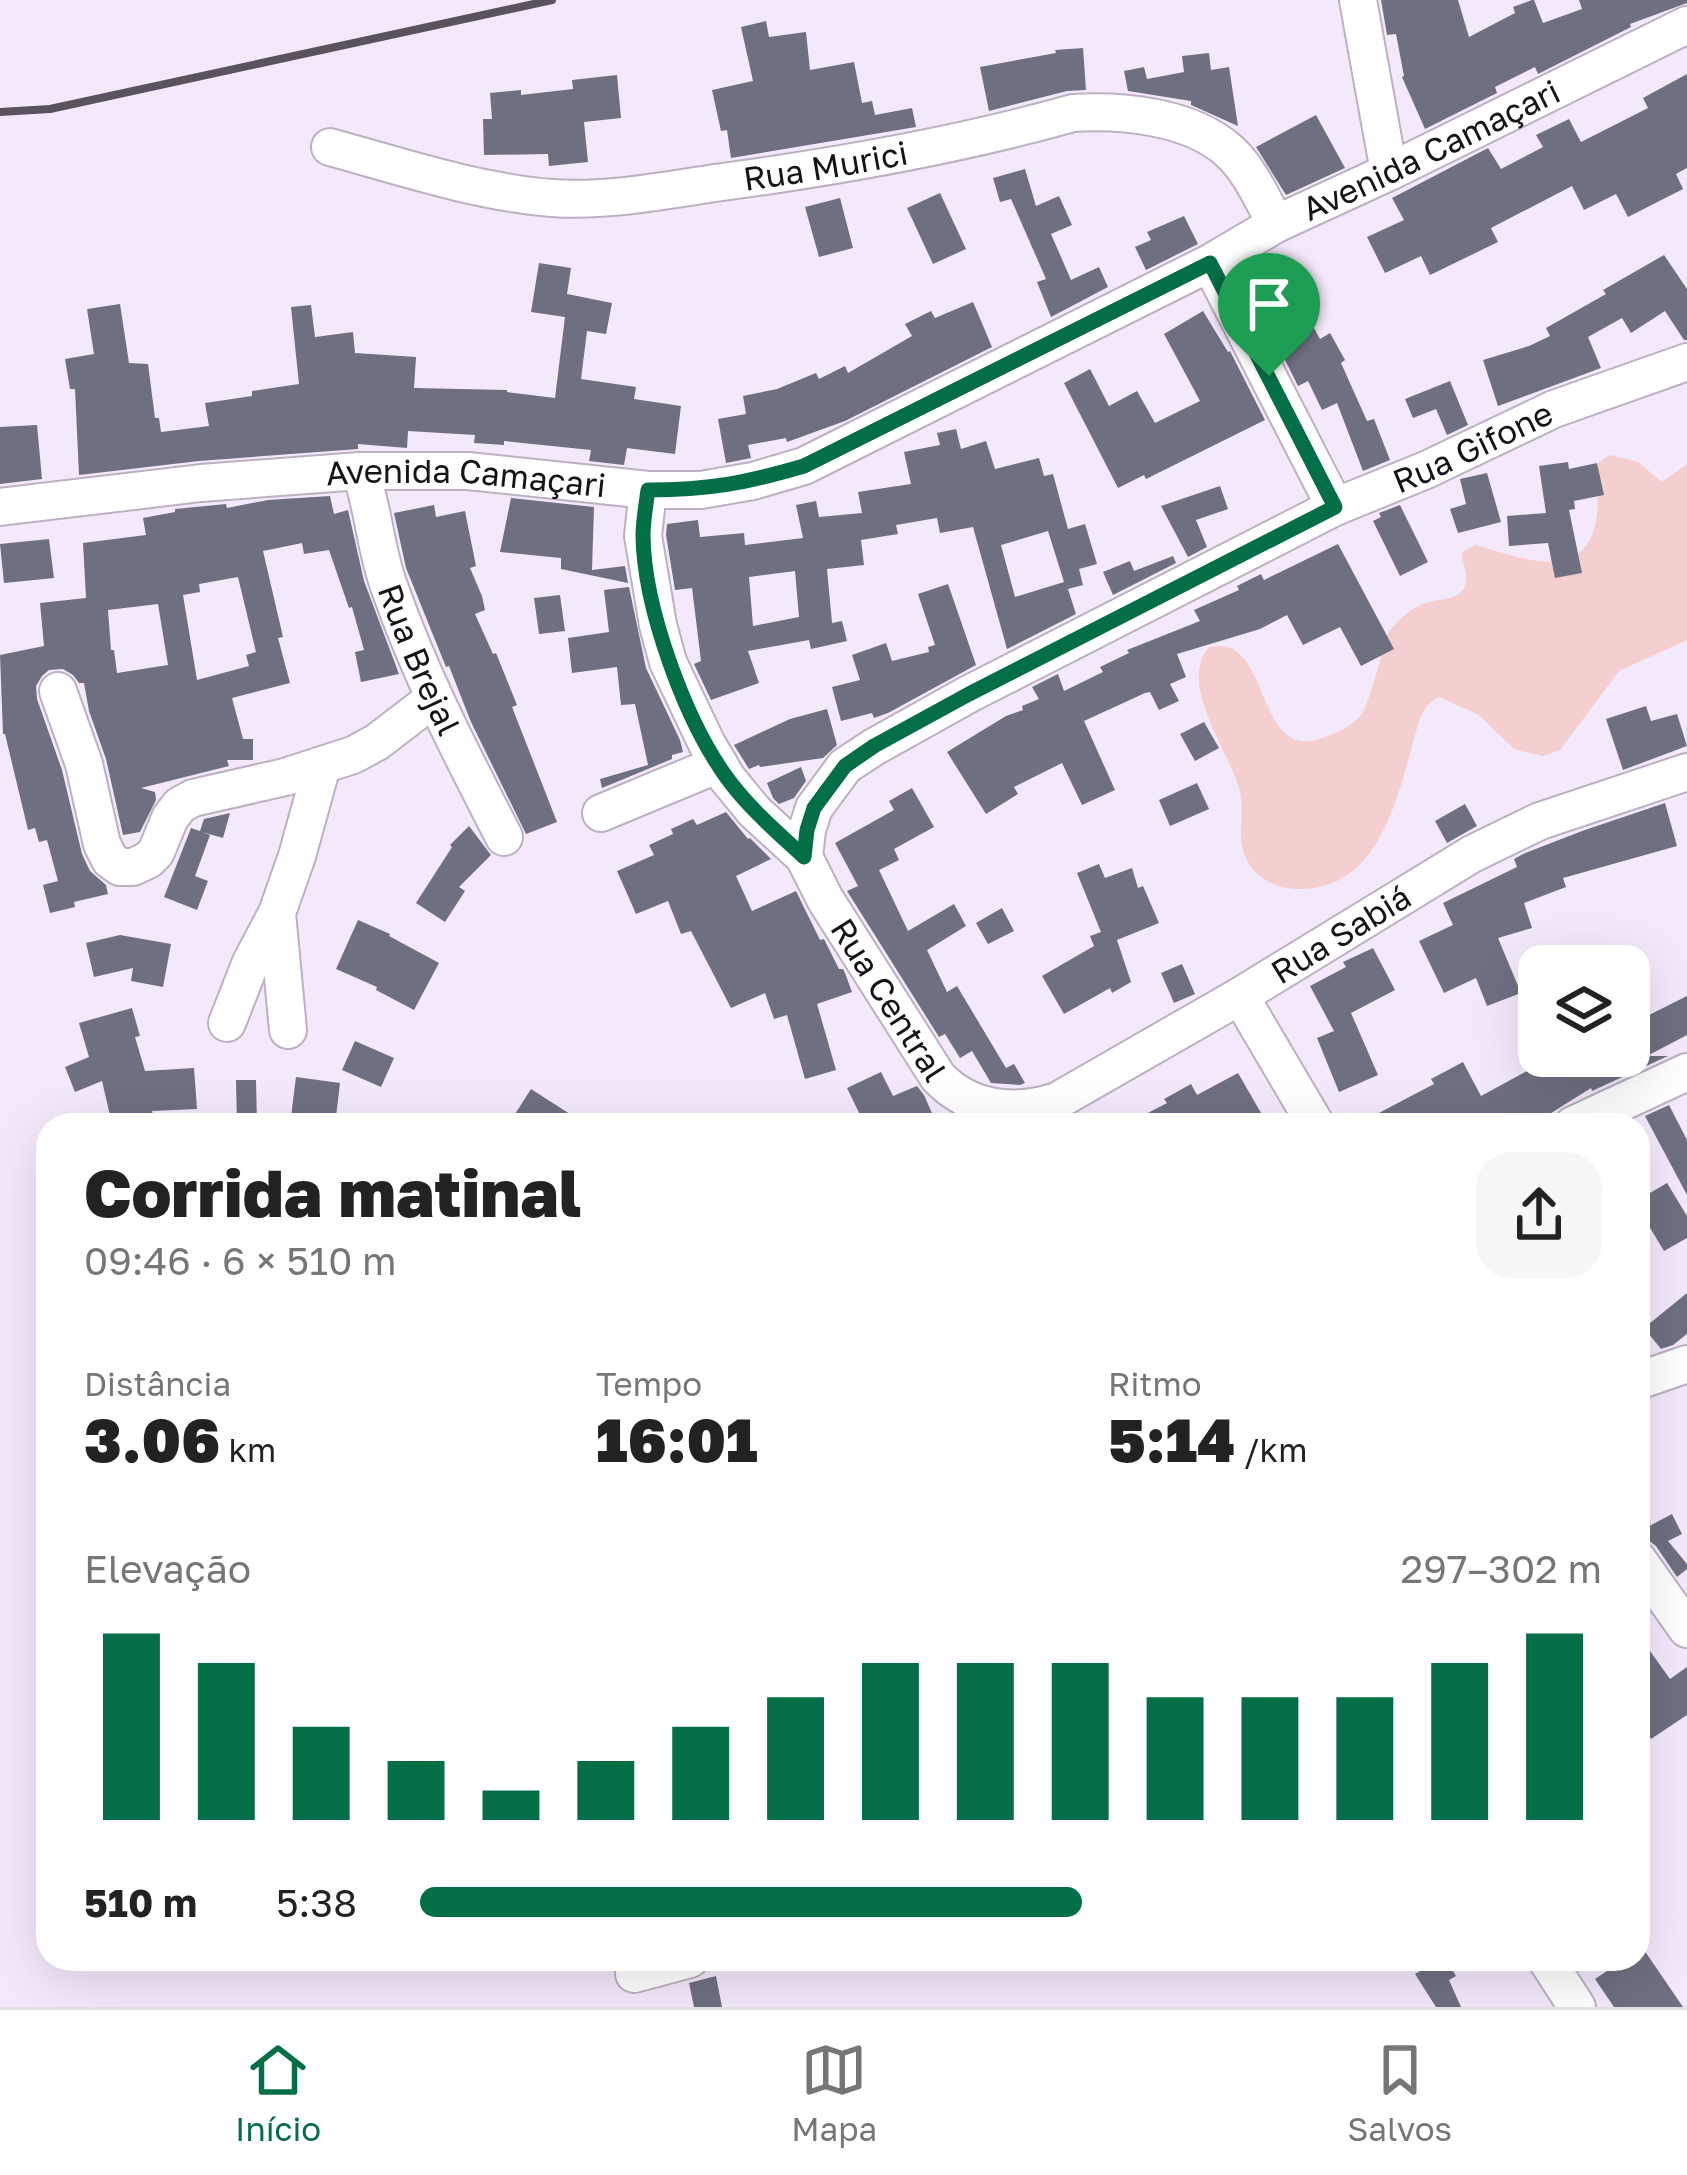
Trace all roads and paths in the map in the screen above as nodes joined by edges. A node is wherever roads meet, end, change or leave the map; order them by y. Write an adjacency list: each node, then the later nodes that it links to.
1 (1358, 0): 4 (street)
2 (1687, 25): 4 (street, Avenida Camaçari)
3 (330, 147): 5 (street, Rua Murici)
4 (1389, 172): 5 (street, Avenida Camaçari)
5 (1276, 224): 6 (street, Avenida Camaçari)
6 (1210, 263): 9 (street, Avenida Camaçari); 11 (street)
7 (1687, 362): 11 (street, Rua Gifone)
8 (360, 471): 9 (street, Avenida Camaçari); 10 (street, Avenida Camaçari); 13 (street, Rua Brejal)
9 (648, 490): 14 (street)
10 (0, 507)
11 (1335, 507): 19 (street, Rua Gifone)
12 (58, 691): 15 (street)
13 (433, 700): 15 (street); 18 (street, Rua Brejal)
14 (719, 764): 17 (street); 19 (street)
15 (322, 766): 20 (street)
16 (1687, 772): 21 (street, Rua Sabiá)
17 (602, 813)
18 (504, 837)
19 (804, 857): 25 (street, Rua Central)
20 (277, 913): 22 (street); 23 (street)
21 (1240, 995): 26 (street, Rua Sabiá); 27 (street)
22 (227, 1023)
23 (288, 1030)
24 (1687, 1072): 28 (street)
25 (952, 1110)
26 (1021, 1113)
27 (1309, 1113)
28 (1599, 1113)
29 (1687, 1364): 30 (street)
30 (1650, 1377)
31 (1650, 1577): 32 (street)
32 (1687, 1629)
33 (645, 1971): 35 (street)
34 (1554, 1971): 36 (street)
35 (634, 1974)
36 (1577, 2007)

